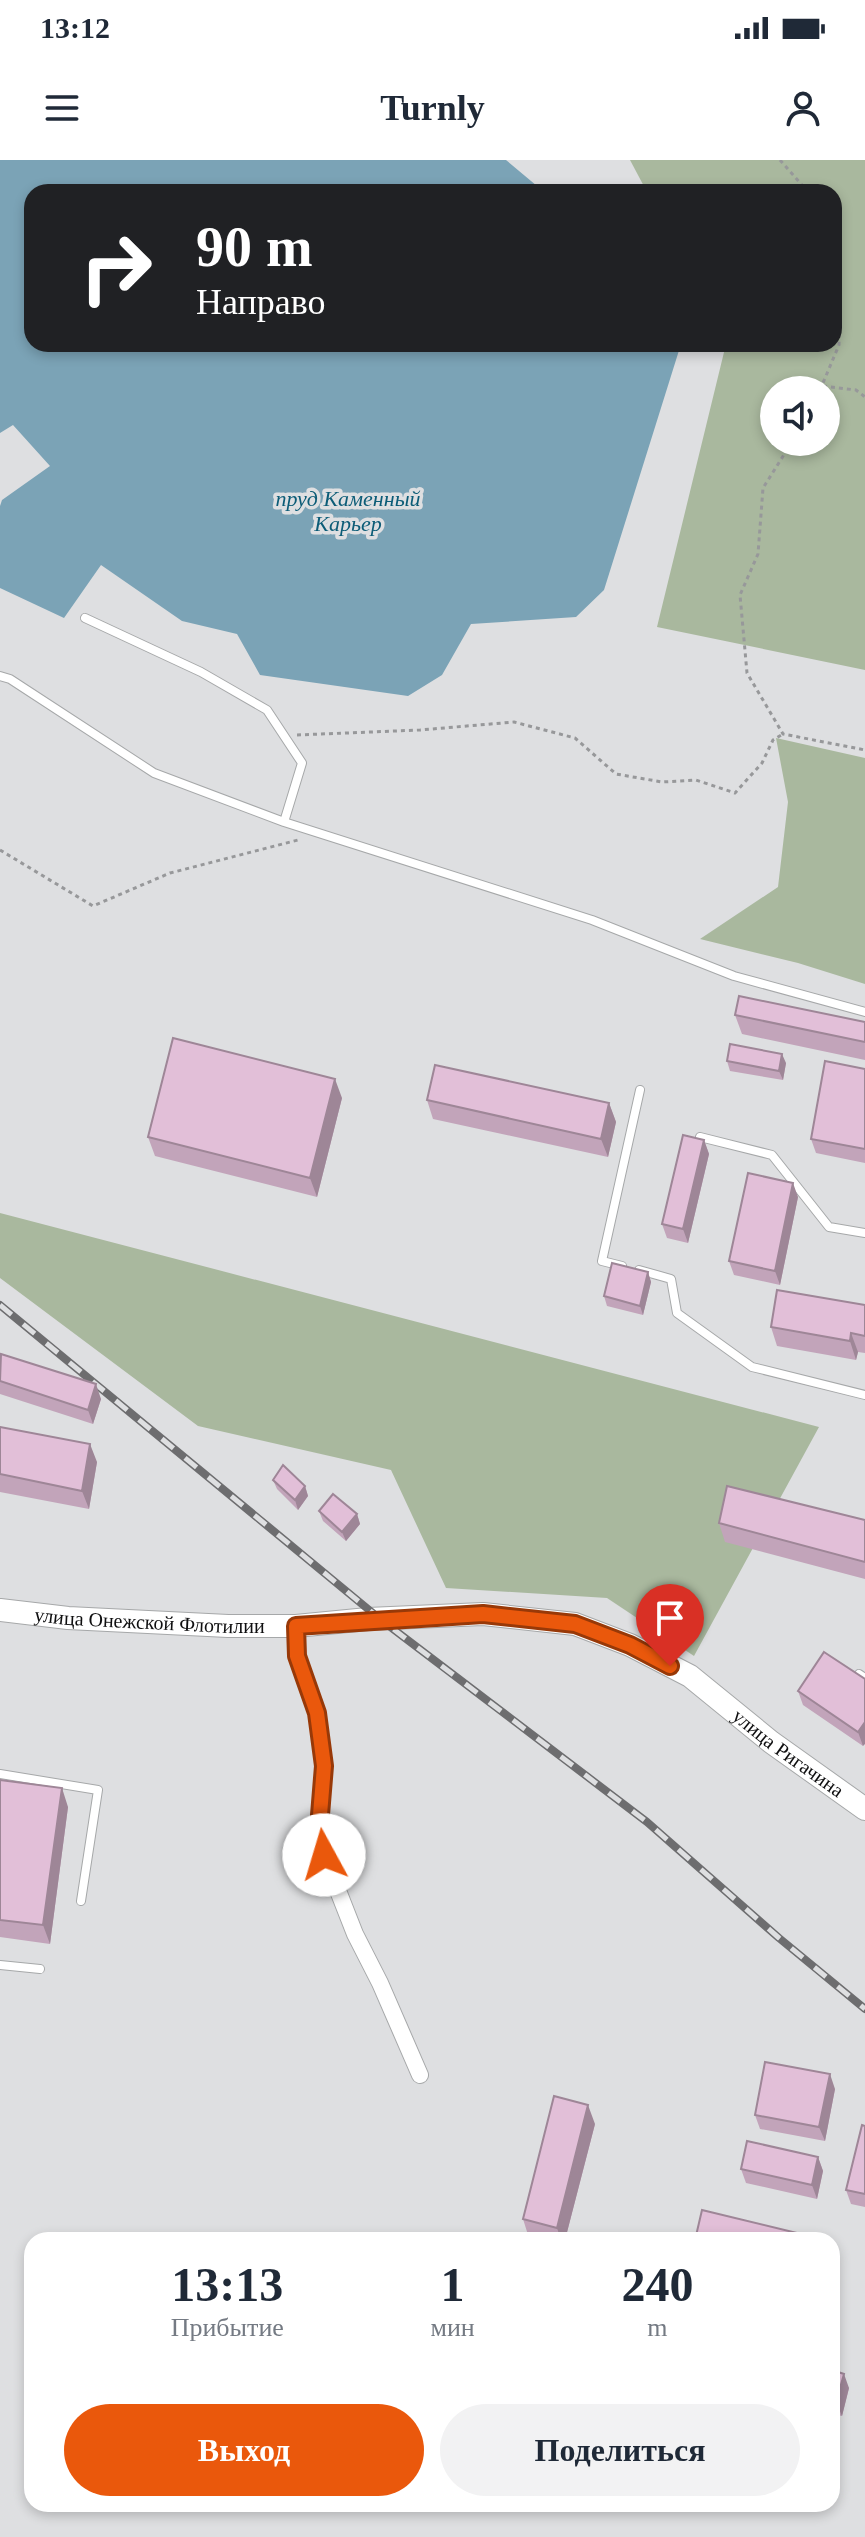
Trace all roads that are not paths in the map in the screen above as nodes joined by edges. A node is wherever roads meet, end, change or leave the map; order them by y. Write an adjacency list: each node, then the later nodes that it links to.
1 (85, 618): 3 (lane)
2 (0, 676): 3 (lane)
3 (284, 822): 4 (lane)
4 (865, 1012)
5 (640, 1090): 8 (lane)
6 (700, 1137): 7 (lane)
7 (865, 1233)
8 (865, 1395)
9 (0, 1610): 10 (lane)
10 (296, 1626): 12 (main road, улица Ригачина); 16 (street)
11 (0, 1774): 13 (lane)
12 (865, 1809)
13 (81, 1901)
14 (0, 1965): 15 (lane)
15 (40, 1969)
16 (420, 2075)

